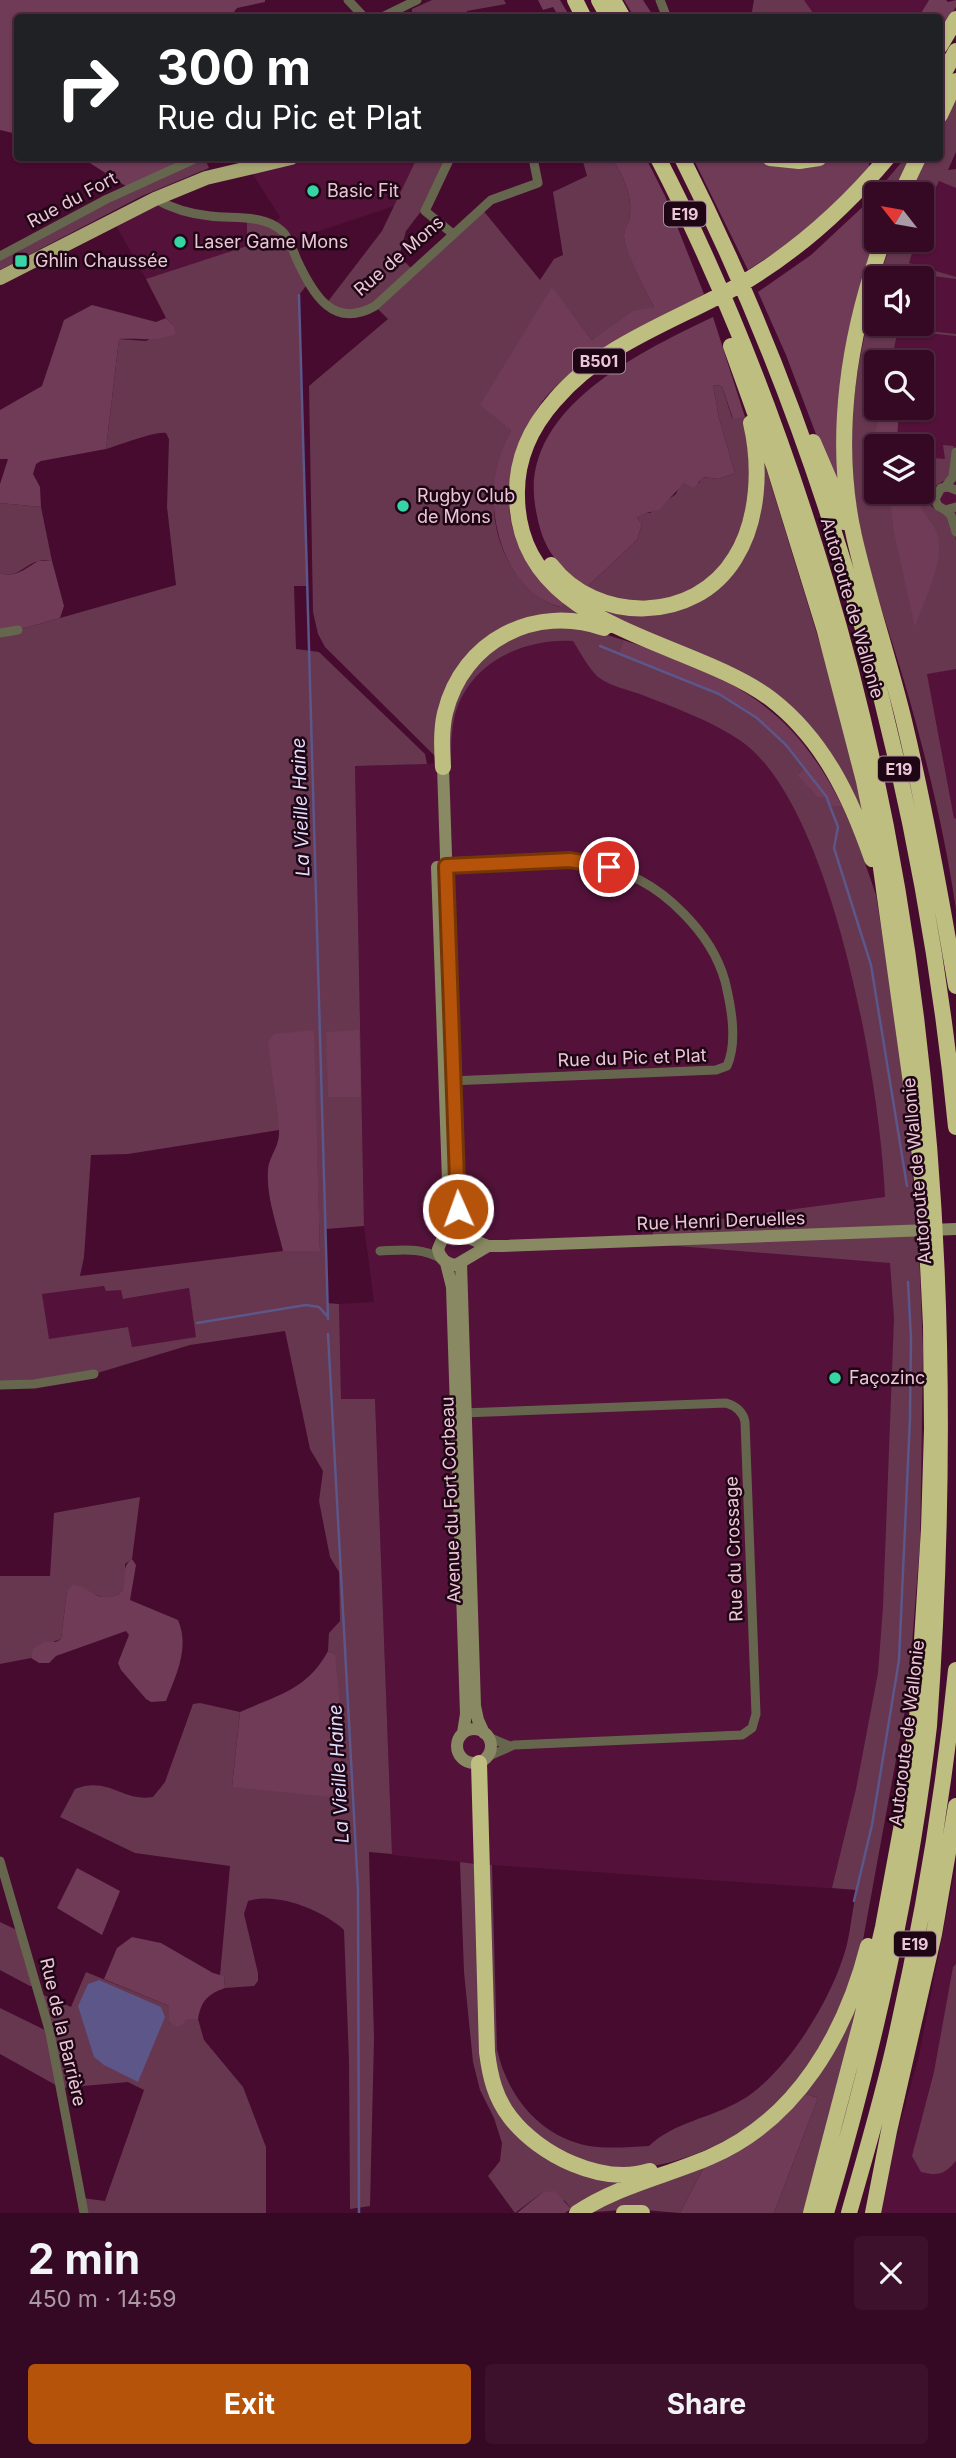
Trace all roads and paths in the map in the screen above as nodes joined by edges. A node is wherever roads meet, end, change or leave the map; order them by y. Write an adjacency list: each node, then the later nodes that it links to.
1 (348, 0): 5 (street)
2 (417, 0): 6 (street)
3 (600, 0): 4 (highway); 7 (main road)
4 (616, 12)
5 (361, 14)
6 (388, 14)
7 (588, 14)
8 (956, 19): 9 (highway)
9 (943, 41)
10 (956, 51): 12 (highway)
11 (956, 73): 14 (highway)
12 (943, 75)
13 (956, 81): 15 (highway)
14 (943, 93)
15 (943, 109)
16 (190, 161): 29 (street, Rue du Fort)
17 (279, 161): 26 (main road)
18 (449, 161): 27 (street)
19 (534, 161): 27 (street, Rue de Mons)
20 (660, 161): 31 (highway, Autoroute de Wallonie / E19)
21 (683, 161): 33 (highway, Autoroute de Wallonie / E19)
22 (884, 161): 43 (highway, B501)
23 (895, 161): 32 (highway, B501)
24 (917, 161): 25 (highway)
25 (907, 182)
26 (155, 198): 27 (street, Rue de Mons); 30 (main road)
27 (453, 234)
28 (879, 252): 40 (highway)
29 (0, 256)
30 (0, 278)
31 (730, 327): 32 (highway); 76 (highway, Autoroute de Wallonie / E19)
32 (741, 372): 46 (highway)
33 (796, 421): 40 (highway); 49 (highway, Autoroute de Wallonie / E19)
34 (956, 452): 35 (street)
35 (945, 487): 36 (street); 38 (street)
36 (956, 491)
37 (956, 507): 38 (street)
38 (945, 510): 39 (street)
39 (956, 532)
40 (870, 597): 47 (highway)
41 (18, 630): 42 (street)
42 (0, 633)
43 (631, 634): 44 (highway); 46 (highway, B501)
44 (443, 767): 45 (street)
45 (441, 866): 48 (street); 48 (street, Rue du Pic et Plat)
46 (882, 883): 62 (highway)
47 (956, 986)
48 (449, 1081): 51 (street); 52 (street)
49 (956, 1127)
50 (956, 1229): 53 (street, Rue Henri Deruelles)
51 (442, 1237): 52 (street); 54 (street); 57 (street)
52 (466, 1237): 53 (street, Rue Henri Deruelles); 56 (street)
53 (488, 1246): 56 (street, Rue Henri Deruelles)
54 (418, 1249): 55 (street); 57 (street)
55 (380, 1251)
56 (465, 1260): 57 (street); 60 (street, Avenue du Fort Corbeau)
57 (444, 1261): 60 (street, Avenue du Fort Corbeau)
58 (94, 1374): 59 (street)
59 (0, 1385)
60 (461, 1413): 63 (street, Avenue du Fort Corbeau); 64 (street, Avenue du Fort Corbeau); 65 (street, Rue du Crossage)
61 (956, 1670): 77 (highway, E19)
62 (917, 1689): 70 (highway); 75 (highway)
63 (463, 1732): 64 (street); 66 (street)
64 (486, 1735): 65 (street); 66 (street)
65 (510, 1746): 66 (street)
66 (483, 1760): 70 (highway)
67 (956, 1806): 69 (highway)
68 (0, 1861): 71 (street, Rue de la Barrière)
69 (888, 2131): 78 (highway); 79 (highway)
70 (690, 2164): 72 (highway)
71 (84, 2213)
72 (577, 2213)
73 (624, 2213): 74 (highway)
74 (642, 2213)
75 (811, 2213)
76 (826, 2213)
77 (849, 2213)
78 (864, 2213)
79 (873, 2213)

